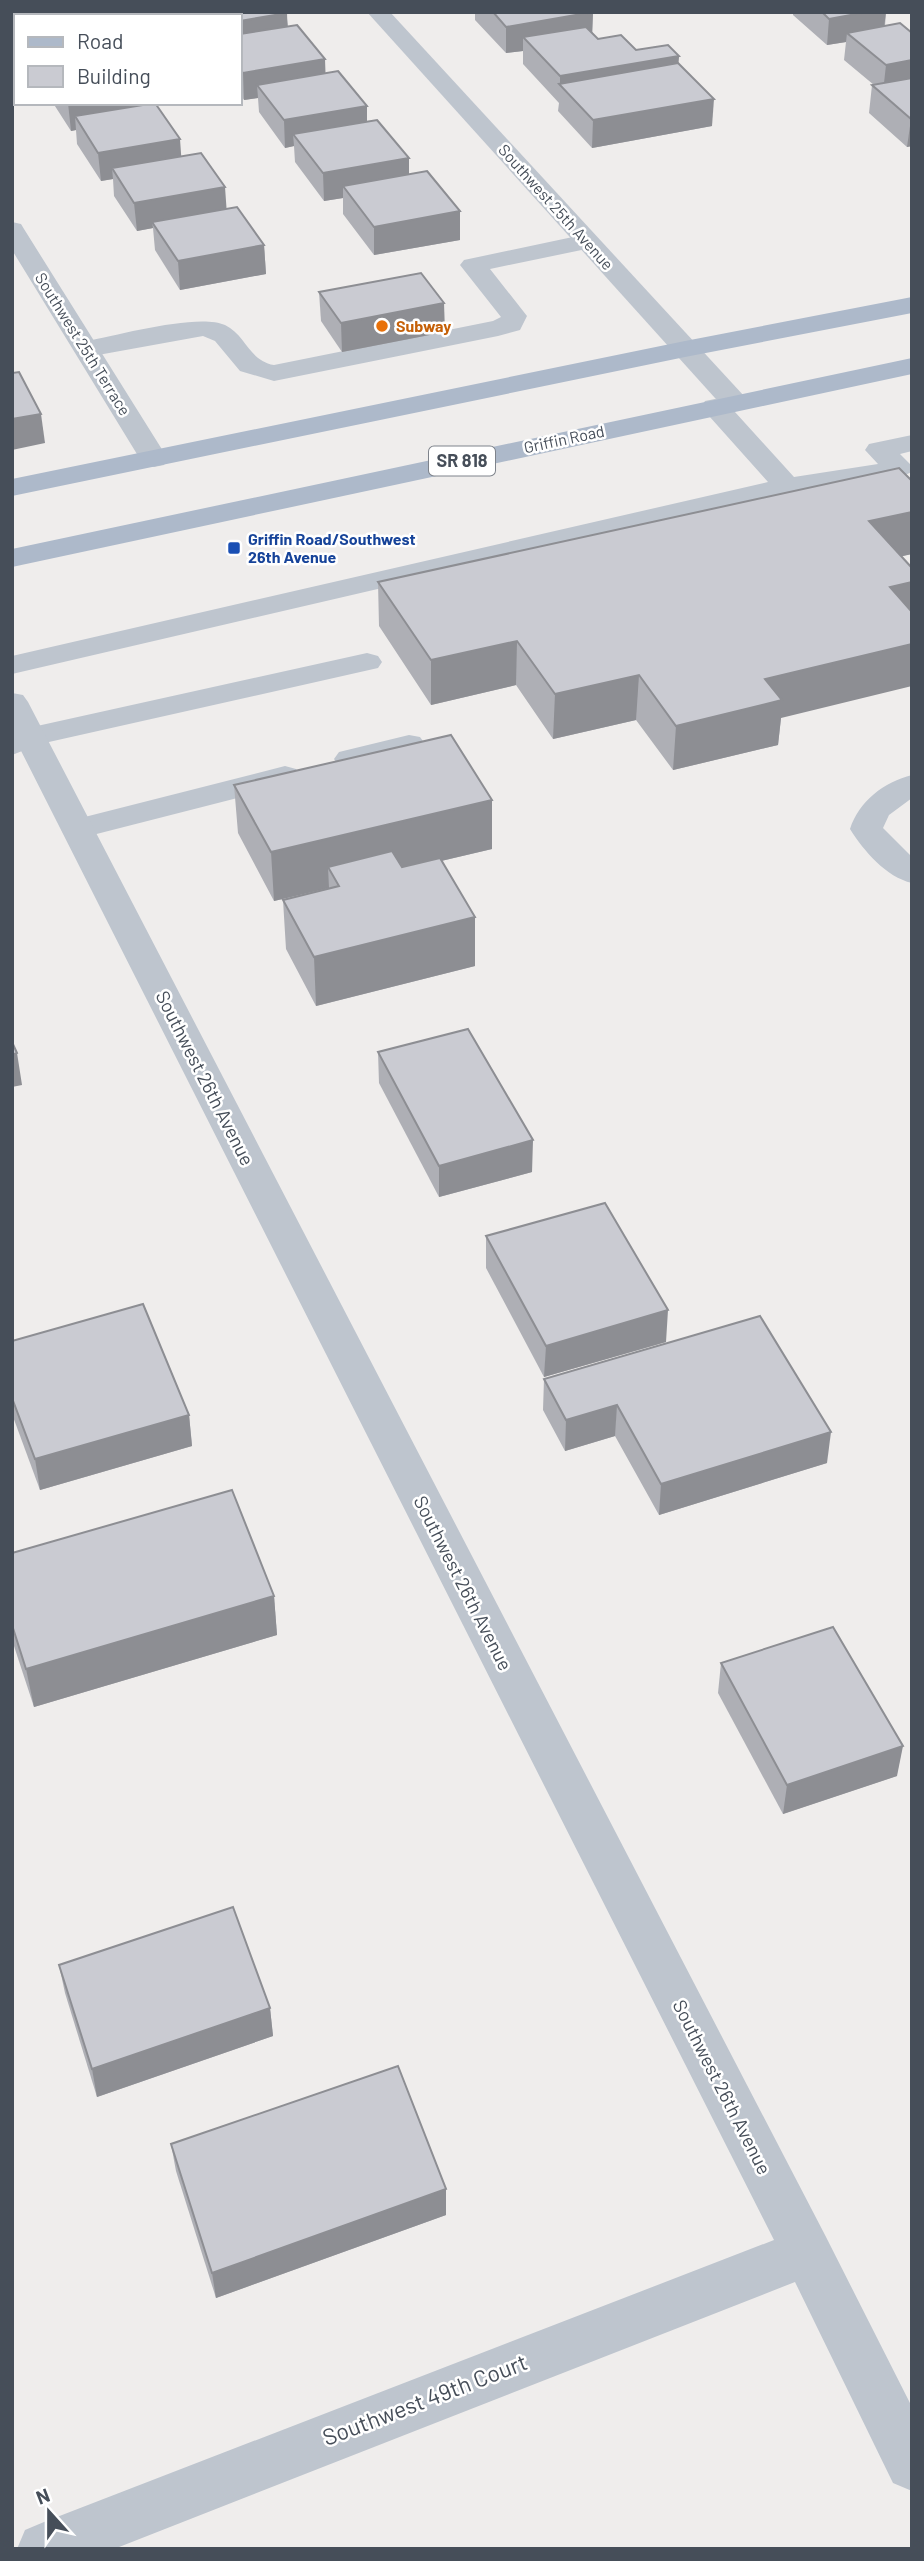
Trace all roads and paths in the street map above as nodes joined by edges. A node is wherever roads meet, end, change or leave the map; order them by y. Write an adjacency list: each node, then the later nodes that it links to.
1 (378, 12): 3 (street, Southwest 25th Avenue)
2 (12, 229): 5 (street, Southwest 25th Terrace)
3 (587, 242): 5 (street); 6 (street, Southwest 25th Avenue)
4 (912, 305): 6 (main road)
5 (87, 349): 10 (street, Southwest 25th Terrace)
6 (685, 349): 8 (street, Southwest 25th Avenue); 10 (main road)
7 (912, 366): 8 (main road, Griffin Road / SR 818)
8 (724, 405): 12 (street, Southwest 25th Avenue); 14 (main road, Griffin Road / SR 818)
9 (912, 443): 11 (street)
10 (154, 459): 13 (main road)
11 (906, 475): 12 (street)
12 (787, 486): 16 (street)
13 (12, 488)
14 (12, 558)
15 (367, 662): 17 (street)
16 (12, 665)
17 (18, 728): 20 (street, Southwest 26th Avenue)
18 (409, 744): 20 (street)
19 (912, 785): 21 (street)
20 (77, 829): 22 (street, Southwest 26th Avenue)
21 (912, 873)
22 (807, 2252): 23 (street, Southwest 26th Avenue); 24 (street, Southwest 49th Court)
23 (912, 2464)
24 (44, 2549)

